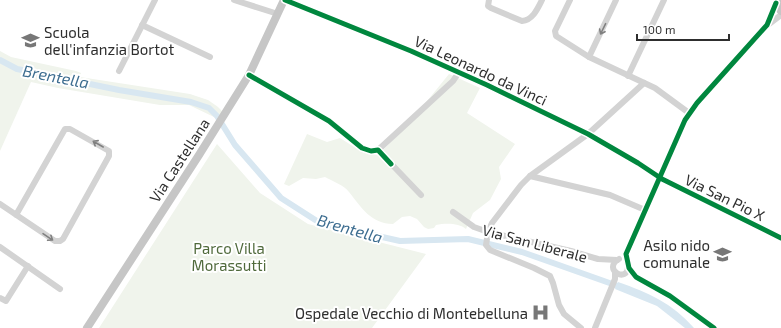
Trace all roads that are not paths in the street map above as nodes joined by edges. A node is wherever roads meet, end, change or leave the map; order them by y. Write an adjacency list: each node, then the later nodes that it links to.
1 (155, 0): 14 (street)
2 (234, 0): 11 (street)
3 (285, 0): 11 (main road, Via Castellana); 18 (street, Via Leonardo da Vinci)
4 (489, 0): 5 (street)
5 (542, 0)
6 (570, 0): 16 (street)
7 (616, 0): 16 (street, one-way to 16)
8 (664, 0): 20 (street)
9 (777, 1): 10 (main road); 13 (street)
10 (781, 11)
11 (278, 14): 19 (main road, Via Castellana)
12 (781, 15): 13 (street)
13 (767, 25): 22 (street)
14 (142, 26): 15 (street); 17 (street)
15 (210, 57)
16 (589, 57): 20 (street)
17 (119, 70)
18 (459, 72): 23 (street, Via Leonardo da Vinci); 24 (street)
19 (248, 75): 24 (street); 44 (main road, Via Castellana)
20 (628, 76): 21 (street)
21 (644, 83): 22 (street); 23 (street)
22 (689, 114): 26 (street)
23 (588, 134): 25 (street); 26 (street, Via Leonardo da Vinci)
24 (378, 150): 27 (street)
25 (530, 176): 29 (street); 32 (street)
26 (659, 177): 29 (street); 33 (street, Via San Pio X)
27 (421, 195)
28 (0, 204): 31 (street)
29 (644, 210): 35 (street)
30 (453, 212): 32 (street, Via San Liberale)
31 (16, 215): 31 (street, one-way to 31)
32 (488, 232): 36 (street, Via San Liberale); 45 (street)
33 (780, 236)
34 (0, 247): 39 (street)
35 (628, 250): 37 (street); 38 (street)
36 (598, 259): 37 (street, Via San Liberale); 40 (street, Via San Liberale)
37 (618, 260): 38 (street); 40 (street)
38 (628, 264): 40 (street); 41 (street)
39 (28, 266): 42 (street); 43 (street)
40 (618, 273): 41 (street); 46 (street)
41 (642, 281): 47 (street)
42 (60, 289)
43 (0, 298)
44 (87, 328)
45 (580, 328)
46 (595, 328)
47 (714, 328)

